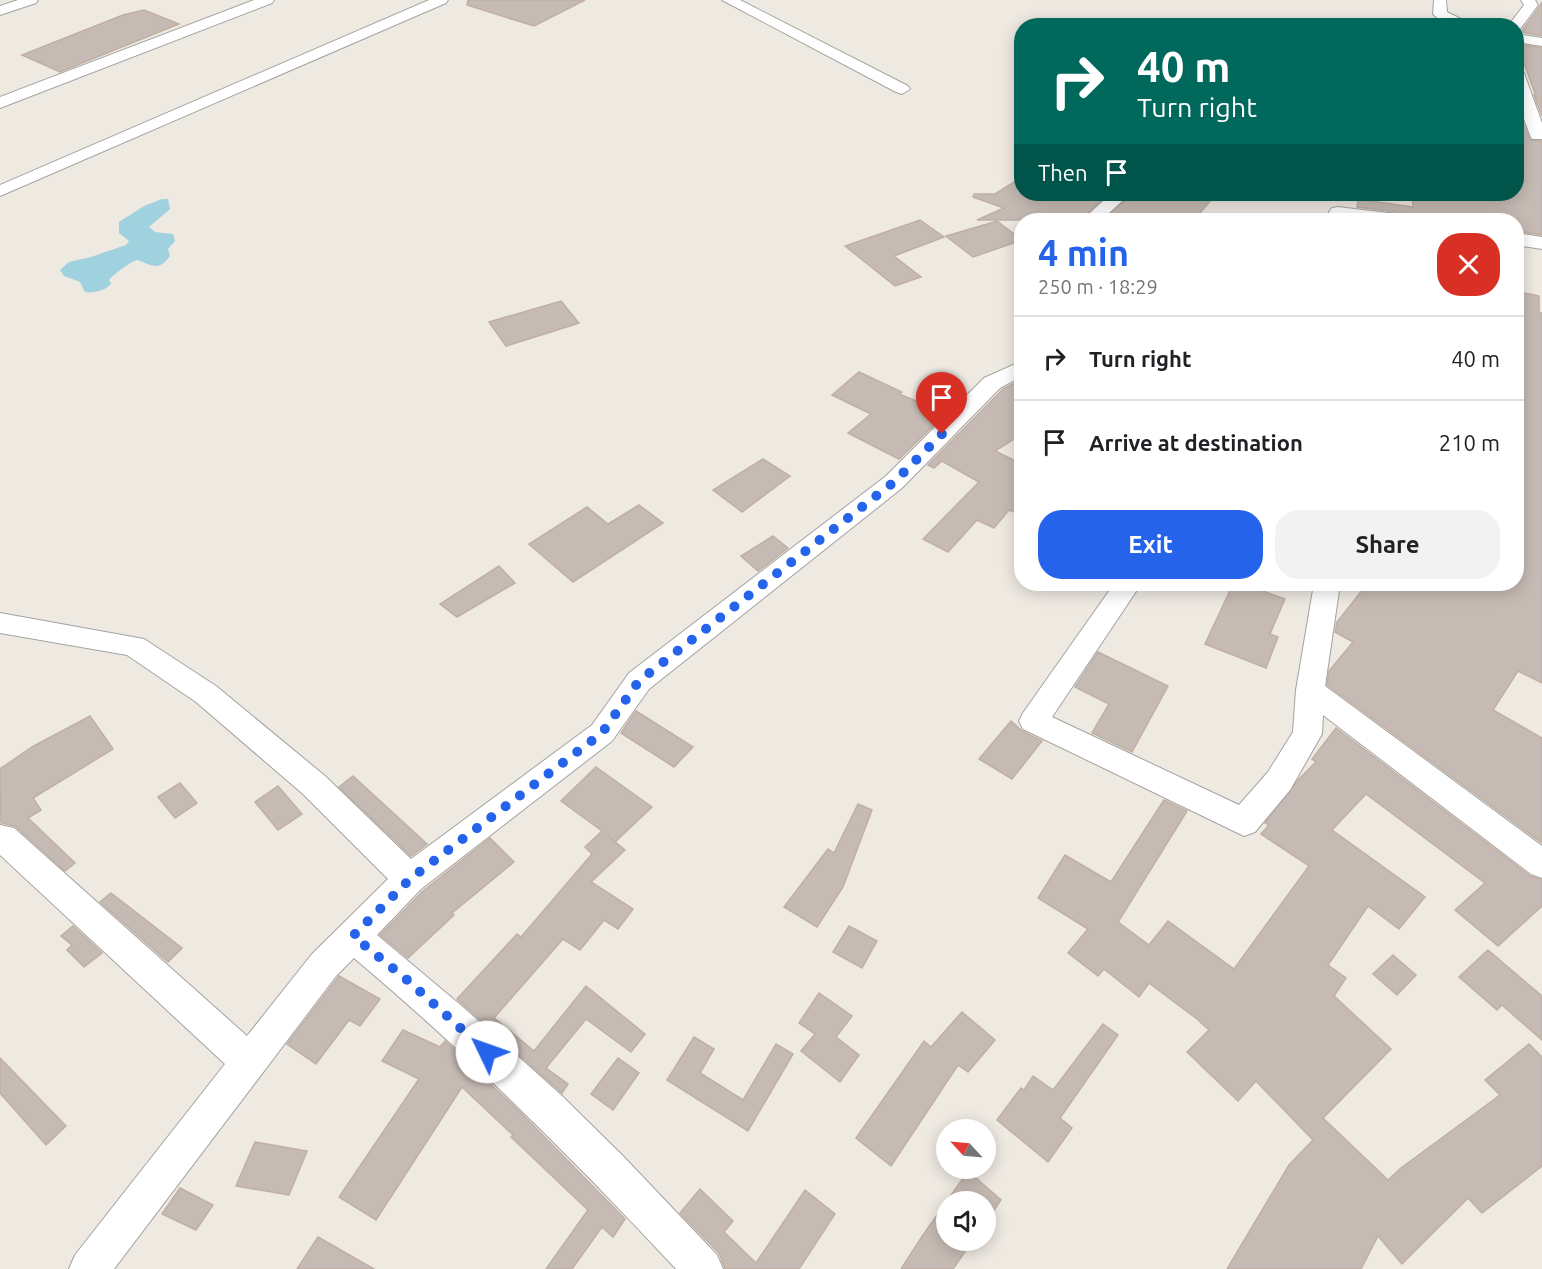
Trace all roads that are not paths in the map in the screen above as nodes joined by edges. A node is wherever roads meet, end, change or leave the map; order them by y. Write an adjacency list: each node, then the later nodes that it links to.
1 (32, 0): 7 (street)
2 (267, 0): 13 (street)
3 (441, 0): 17 (street)
4 (729, 0): 12 (street)
5 (1528, 0): 9 (street)
6 (1440, 2): 8 (street)
7 (0, 11)
8 (1449, 18)
9 (1521, 18)
10 (1524, 39): 11 (street)
11 (1542, 42)
12 (902, 89)
13 (0, 103)
14 (1524, 111): 16 (street)
15 (1524, 135): 16 (street)
16 (1540, 135)
17 (0, 191)
18 (1113, 201): 19 (street)
19 (1099, 213)
20 (1524, 240): 21 (street)
21 (1542, 243)
22 (1014, 371): 29 (street)
23 (1123, 591): 26 (street)
24 (1326, 591): 26 (street)
25 (0, 624): 29 (street)
26 (1310, 690): 28 (street)
27 (3, 838): 31 (street)
28 (1542, 864)
29 (410, 879): 30 (street)
30 (353, 936): 31 (street); 33 (street)
31 (249, 1062): 32 (street)
32 (89, 1269)
33 (703, 1269)

